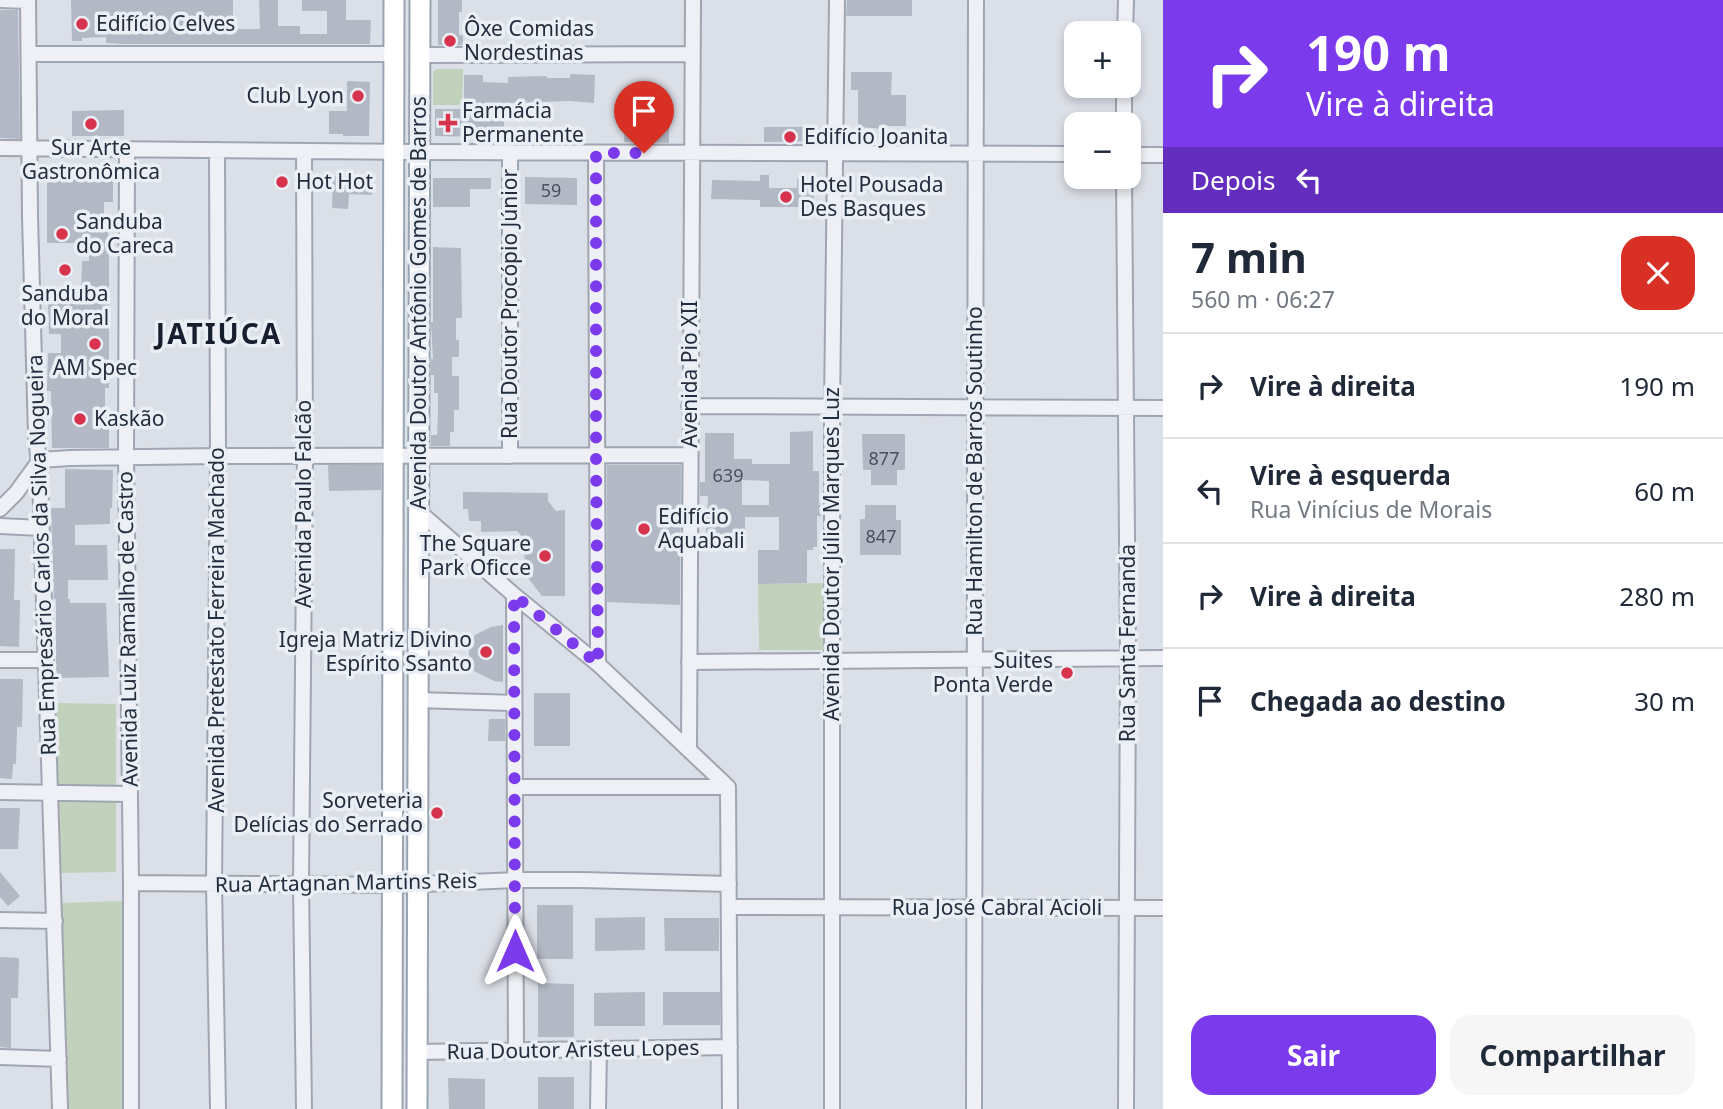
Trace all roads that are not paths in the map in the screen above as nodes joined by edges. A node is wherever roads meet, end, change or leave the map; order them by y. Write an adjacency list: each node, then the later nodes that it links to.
1 (0, 0): 8 (street)
2 (394, 0): 11 (main road, Avenida Doutor Antônio Gomes de Barros)
3 (420, 0): 13 (main road, Avenida Doutor Antônio Gomes de Barros)
4 (693, 0): 12 (street, Avenida Pio XII)
5 (837, 0): 25 (street, Avenida Doutor Júlio Marques Luz)
6 (976, 0): 24 (street, Rua Hamilton de Barros Soutinho)
7 (1126, 0): 9 (street)
8 (28, 1): 10 (street, Rua Empresário Carlos da Silva Nogueira)
9 (1125, 21)
10 (29, 54): 11 (street); 15 (street, Rua Empresário Carlos da Silva Nogueira)
11 (394, 54): 19 (main road, Avenida Doutor Antônio Gomes de Barros)
12 (692, 54): 13 (street); 23 (street, Avenida Pio XII)
13 (420, 55): 20 (main road, Avenida Doutor Antônio Gomes de Barros)
14 (0, 148): 15 (street)
15 (30, 149): 16 (street); 43 (street, Rua Empresário Carlos da Silva Nogueira)
16 (127, 150): 17 (street); 41 (street, Avenida Luiz Ramalho de Castro)
17 (217, 150): 18 (street); 36 (street, Avenida Pretestato Ferreira Machado)
18 (304, 151): 19 (street); 42 (street, Avenida Paulo Falcão)
19 (394, 152): 20 (street); 37 (main road, Avenida Doutor Antônio Gomes de Barros)
20 (420, 152): 21 (street); 38 (main road, Avenida Doutor Antônio Gomes de Barros)
21 (510, 152): 22 (street); 39 (street, Rua Doutor Procópio Júnior)
22 (596, 153): 23 (street); 40 (street)
23 (691, 153): 25 (street); 30 (street, Avenida Pio XII)
24 (975, 153): 25 (street); 26 (street); 32 (street, Rua Hamilton de Barros Soutinho)
25 (836, 154): 31 (street, Avenida Doutor Júlio Marques Luz)
26 (1064, 154)
27 (1141, 155): 28 (street)
28 (1163, 155)
29 (1124, 189): 33 (street, Rua Santa Fernanda)
30 (690, 405): 31 (street); 35 (street, Avenida Pio XII)
31 (832, 406): 32 (street); 54 (street, Avenida Doutor Júlio Marques Luz)
32 (975, 407): 33 (street); 53 (street, Rua Hamilton de Barros Soutinho)
33 (1126, 408): 34 (street); 50 (street, Rua Santa Fernanda)
34 (1163, 408)
35 (690, 455): 40 (street); 55 (street, Avenida Pio XII)
36 (218, 456): 41 (street); 42 (street); 67 (street, Avenida Pretestato Ferreira Machado)
37 (393, 456): 38 (street); 42 (street); 70 (main road, Avenida Doutor Antônio Gomes de Barros)
38 (418, 456): 39 (street); 45 (main road, Avenida Doutor Antônio Gomes de Barros)
39 (510, 456): 40 (street)
40 (596, 456): 56 (street)
41 (126, 457): 43 (street); 64 (street, Avenida Luiz Ramalho de Castro)
42 (305, 457): 68 (street, Avenida Paulo Falcão)
43 (40, 460): 44 (street); 47 (street, Rua Empresário Carlos da Silva Nogueira)
44 (0, 509)
45 (418, 510): 48 (street); 57 (main road, Avenida Doutor Antônio Gomes de Barros)
46 (0, 526): 47 (street)
47 (41, 528): 52 (street, Rua Empresário Carlos da Silva Nogueira)
48 (514, 595): 56 (street); 58 (street)
49 (1163, 658): 50 (street)
50 (1128, 659): 53 (street); 75 (street, Rua Santa Fernanda)
51 (0, 660): 52 (street)
52 (46, 660): 63 (street, Rua Empresário Carlos da Silva Nogueira)
53 (975, 660): 54 (street); 74 (street, Rua Hamilton de Barros Soutinho)
54 (832, 661): 55 (street); 73 (street, Avenida Doutor Júlio Marques Luz)
55 (689, 662): 59 (street, Avenida Pio XII)
56 (598, 664): 59 (street)
57 (417, 700): 58 (street); 71 (main road, Avenida Doutor Antônio Gomes de Barros)
58 (514, 703): 60 (street)
59 (689, 749): 61 (street)
60 (516, 787): 61 (street); 65 (street)
61 (728, 787): 69 (street)
62 (0, 792): 63 (street)
63 (51, 793): 64 (street); 78 (street, Rua Empresário Carlos da Silva Nogueira)
64 (130, 793): 66 (street, Avenida Luiz Ramalho de Castro)
65 (516, 880): 69 (street, Rua Artagnan Martins Reis); 71 (street, Rua Artagnan Martins Reis); 81 (street)
66 (131, 883): 67 (street, Rua Artagnan Martins Reis); 86 (street, Avenida Luiz Ramalho de Castro)
67 (214, 884): 68 (street, Rua Artagnan Martins Reis); 87 (street, Avenida Pretestato Ferreira Machado)
68 (301, 884): 70 (street, Rua Artagnan Martins Reis); 88 (street, Avenida Paulo Falcão)
69 (729, 884): 72 (street)
70 (393, 885): 71 (street, Rua Artagnan Martins Reis); 89 (main road, Avenida Doutor Antônio Gomes de Barros)
71 (417, 885): 82 (main road, Avenida Doutor Antônio Gomes de Barros)
72 (729, 907): 73 (street); 79 (street)
73 (832, 907): 74 (street, Rua José Cabral Acioli); 93 (street, Avenida Doutor Júlio Marques Luz)
74 (974, 908): 75 (street, Rua José Cabral Acioli); 94 (street, Rua Hamilton de Barros Soutinho)
75 (1127, 908): 76 (street, Rua José Cabral Acioli); 95 (street, Rua Santa Fernanda)
76 (1163, 908)
77 (0, 920): 78 (street)
78 (55, 921): 84 (street, Rua Empresário Carlos da Silva Nogueira)
79 (730, 1047): 80 (street, Rua Doutor Aristeu Lopes); 92 (street)
80 (598, 1049): 81 (street, Rua Doutor Aristeu Lopes); 91 (street)
81 (516, 1051): 82 (street, Rua Doutor Aristeu Lopes)
82 (416, 1052): 90 (main road, Avenida Doutor Antônio Gomes de Barros)
83 (0, 1057): 84 (street)
84 (59, 1059): 85 (street, Rua Empresário Carlos da Silva Nogueira)
85 (60, 1109)
86 (131, 1109)
87 (218, 1109)
88 (304, 1109)
89 (392, 1109)
90 (417, 1109)
91 (598, 1109)
92 (730, 1109)
93 (832, 1109)
94 (974, 1109)
95 (1126, 1109)

